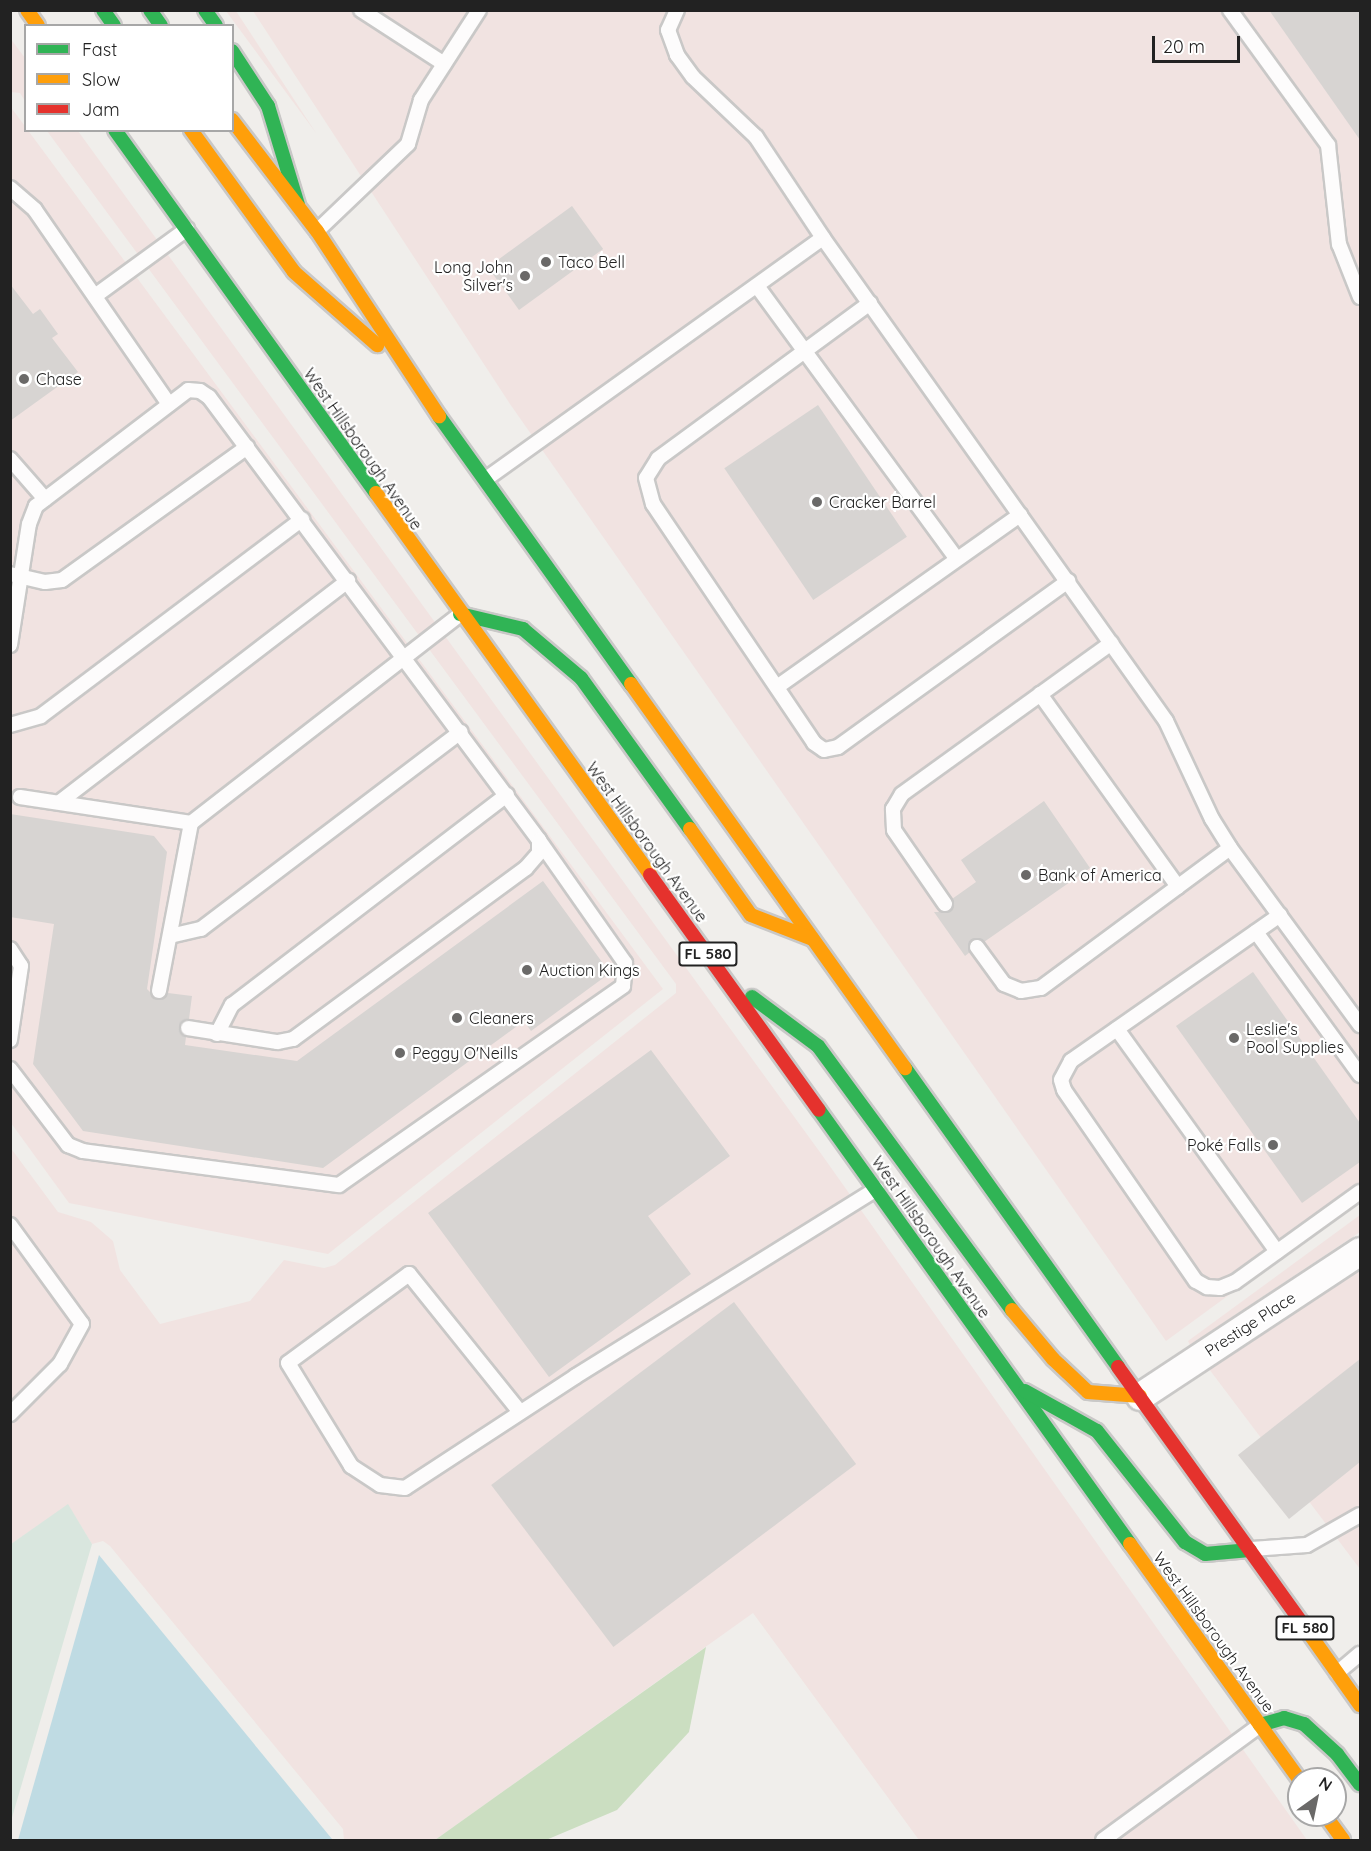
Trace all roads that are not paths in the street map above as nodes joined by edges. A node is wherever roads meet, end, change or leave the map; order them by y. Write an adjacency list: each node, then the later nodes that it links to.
1 (27, 10): 9 (main road)
2 (103, 10): 10 (main road)
3 (150, 10): 11 (main road)
4 (205, 10): 12 (main road)
5 (362, 10): 14 (lane)
6 (479, 10): 14 (lane)
7 (678, 10): 22 (lane)
8 (1230, 10): 25 (lane)
9 (36, 20)
10 (113, 24)
11 (160, 24)
12 (215, 24)
13 (234, 54): 19 (main road)
14 (444, 64): 21 (lane)
15 (234, 123): 19 (main road, FL 580)
16 (116, 132): 20 (main road, West Hillsborough Avenue / FL 580)
17 (192, 132): 28 (main road)
18 (10, 188): 24 (lane)
19 (300, 209): 21 (main road, FL 580)
20 (188, 229): 24 (lane); 40 (main road, West Hillsborough Avenue / FL 580)
21 (317, 231): 28 (main road, FL 580)
22 (823, 238): 23 (lane); 26 (lane)
23 (757, 286): 27 (lane); 32 (lane)
24 (95, 296): 29 (lane)
25 (1360, 297)
26 (870, 303): 27 (lane); 34 (lane)
27 (806, 350): 36 (lane); 44 (lane)
28 (408, 372): 32 (main road, FL 580)
29 (169, 404): 30 (lane); 33 (lane)
30 (247, 447): 35 (lane); 37 (lane)
31 (10, 459): 33 (lane)
32 (486, 479): 59 (main road, FL 580)
33 (45, 498): 37 (lane)
34 (1020, 515): 36 (lane); 39 (lane)
35 (302, 519): 38 (lane); 46 (lane)
36 (957, 559): 44 (lane)
37 (16, 575): 42 (lane)
38 (348, 581): 43 (lane); 50 (lane)
39 (1068, 581): 41 (lane); 44 (lane)
40 (460, 614): 43 (lane); 59 (main road); 62 (main road, West Hillsborough Avenue / FL 580)
41 (1111, 643): 45 (lane); 53 (lane)
42 (10, 645)
43 (405, 656): 47 (lane); 51 (lane)
44 (777, 687)
45 (1040, 694): 54 (lane); 55 (lane)
46 (10, 724)
47 (461, 732): 48 (lane); 58 (lane)
48 (507, 795): 52 (lane); 67 (lane)
49 (20, 797): 50 (lane)
50 (61, 801): 51 (lane)
51 (191, 823): 58 (lane)
52 (539, 840): 67 (lane); 69 (lane)
53 (1230, 849): 54 (lane); 56 (lane)
54 (1178, 887): 60 (lane)
55 (945, 904)
56 (1280, 915): 57 (lane); 64 (lane)
57 (1256, 932): 66 (lane); 70 (lane)
58 (170, 936): 63 (lane)
59 (813, 939): 77 (main road, FL 580)
60 (977, 947)
61 (10, 949): 68 (lane)
62 (724, 976): 71 (main road, West Hillsborough Avenue / FL 580); 77 (main road)
63 (159, 991)
64 (1360, 1026)
65 (188, 1028): 67 (lane)
66 (1117, 1029): 75 (lane); 75 (lane)
67 (217, 1034)
68 (10, 1040)
69 (10, 1069)
70 (1360, 1075)
71 (876, 1189): 76 (main road, West Hillsborough Avenue / FL 580); 78 (lane)
72 (1360, 1192): 75 (lane)
73 (10, 1225): 79 (lane)
74 (1360, 1251): 77 (street, Prestige Place)
75 (1277, 1252)
76 (1019, 1388): 81 (main road); 85 (main road, West Hillsborough Avenue / FL 580)
77 (1140, 1396): 81 (main road, FL 580)
78 (520, 1412): 78 (lane)
79 (10, 1414)
80 (1360, 1515): 81 (lane)
81 (1250, 1550): 83 (main road, FL 580)
82 (1360, 1654): 83 (lane)
83 (1337, 1673): 84 (main road, FL 580)
84 (1360, 1706)
85 (1260, 1725): 86 (main road, West Hillsborough Avenue / FL 580); 87 (main road); 89 (lane)
86 (1290, 1767)
87 (1360, 1784)
88 (1334, 1827): 90 (main road)
89 (1103, 1840)
90 (1343, 1840)

